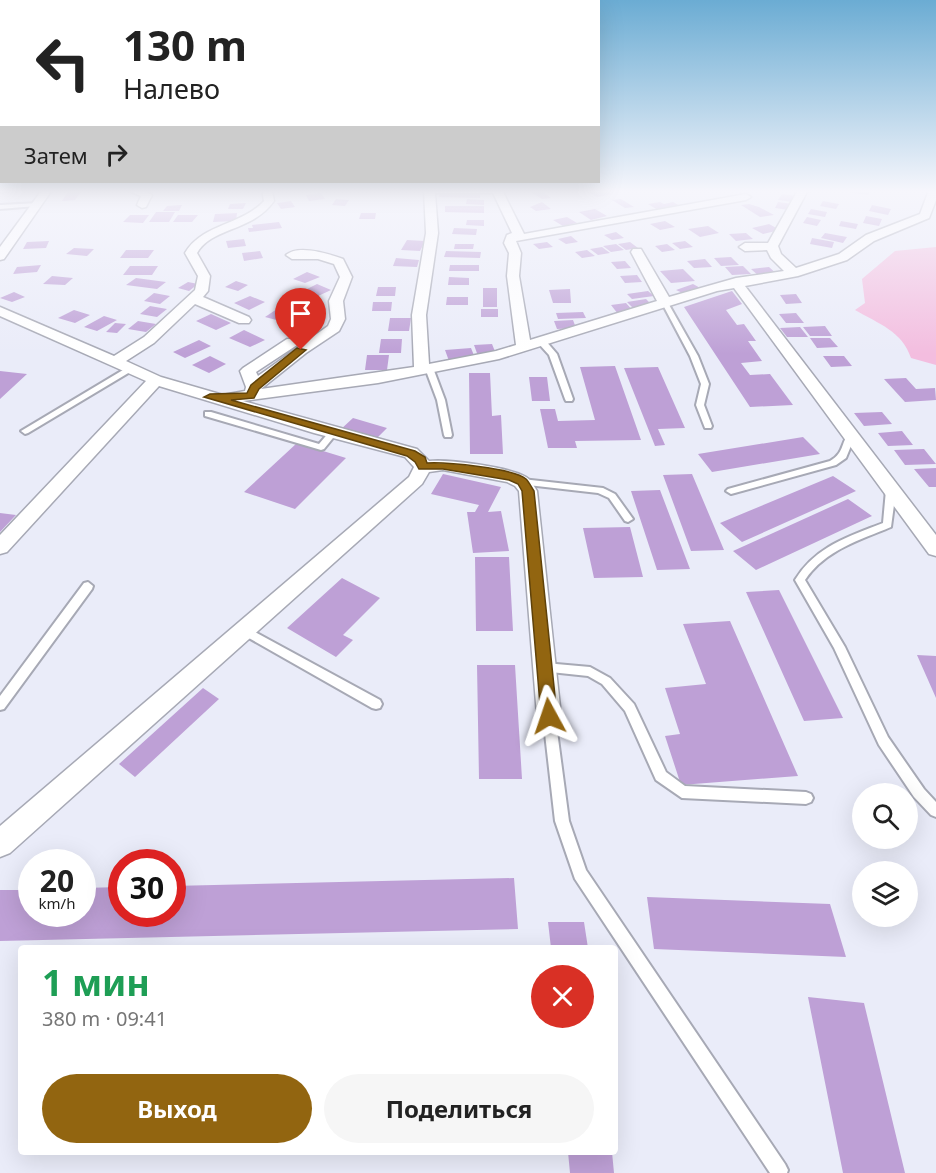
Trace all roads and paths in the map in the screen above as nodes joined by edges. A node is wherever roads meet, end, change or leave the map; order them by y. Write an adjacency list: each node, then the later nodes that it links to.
1 (197, 245): 11 (street)
2 (430, 245): 20 (street)
3 (511, 245): 17 (street)
4 (860, 245): 9 (street)
5 (772, 246): 6 (street); 9 (street)
6 (745, 247)
7 (637, 252): 12 (street)
8 (292, 255): 22 (street)
9 (794, 273): 10 (street)
10 (736, 282): 12 (street); 28 (street)
11 (194, 298): 14 (street); 18 (street)
12 (665, 303): 16 (street); 25 (lane)
13 (0, 311): 18 (street)
14 (244, 320)
15 (292, 342): 22 (street)
16 (542, 342): 17 (street); 23 (lane)
17 (524, 348): 20 (street)
18 (114, 362): 19 (street)
19 (131, 369): 21 (street); 26 (lane)
20 (425, 369): 22 (street); 27 (lane)
21 (156, 380): 24 (street); 35 (street)
22 (253, 392): 24 (street)
23 (568, 399)
24 (209, 405): 29 (street)
25 (708, 426)
26 (25, 431)
27 (448, 435)
28 (851, 436): 31 (street); 32 (lane)
29 (423, 467): 30 (street); 38 (street)
30 (522, 482): 33 (lane); 39 (street)
31 (891, 490): 34 (street); 44 (lane)
32 (731, 491)
33 (628, 519)
34 (927, 525): 36 (street)
35 (0, 547)
36 (936, 549)
37 (88, 586): 41 (lane)
38 (244, 630): 40 (lane); 45 (street)
39 (545, 668): 42 (street); 43 (lane)
40 (376, 704)
41 (0, 705)
42 (549, 716): 46 (lane)
43 (806, 798)
44 (936, 811)
45 (3, 837)
46 (779, 1170)

